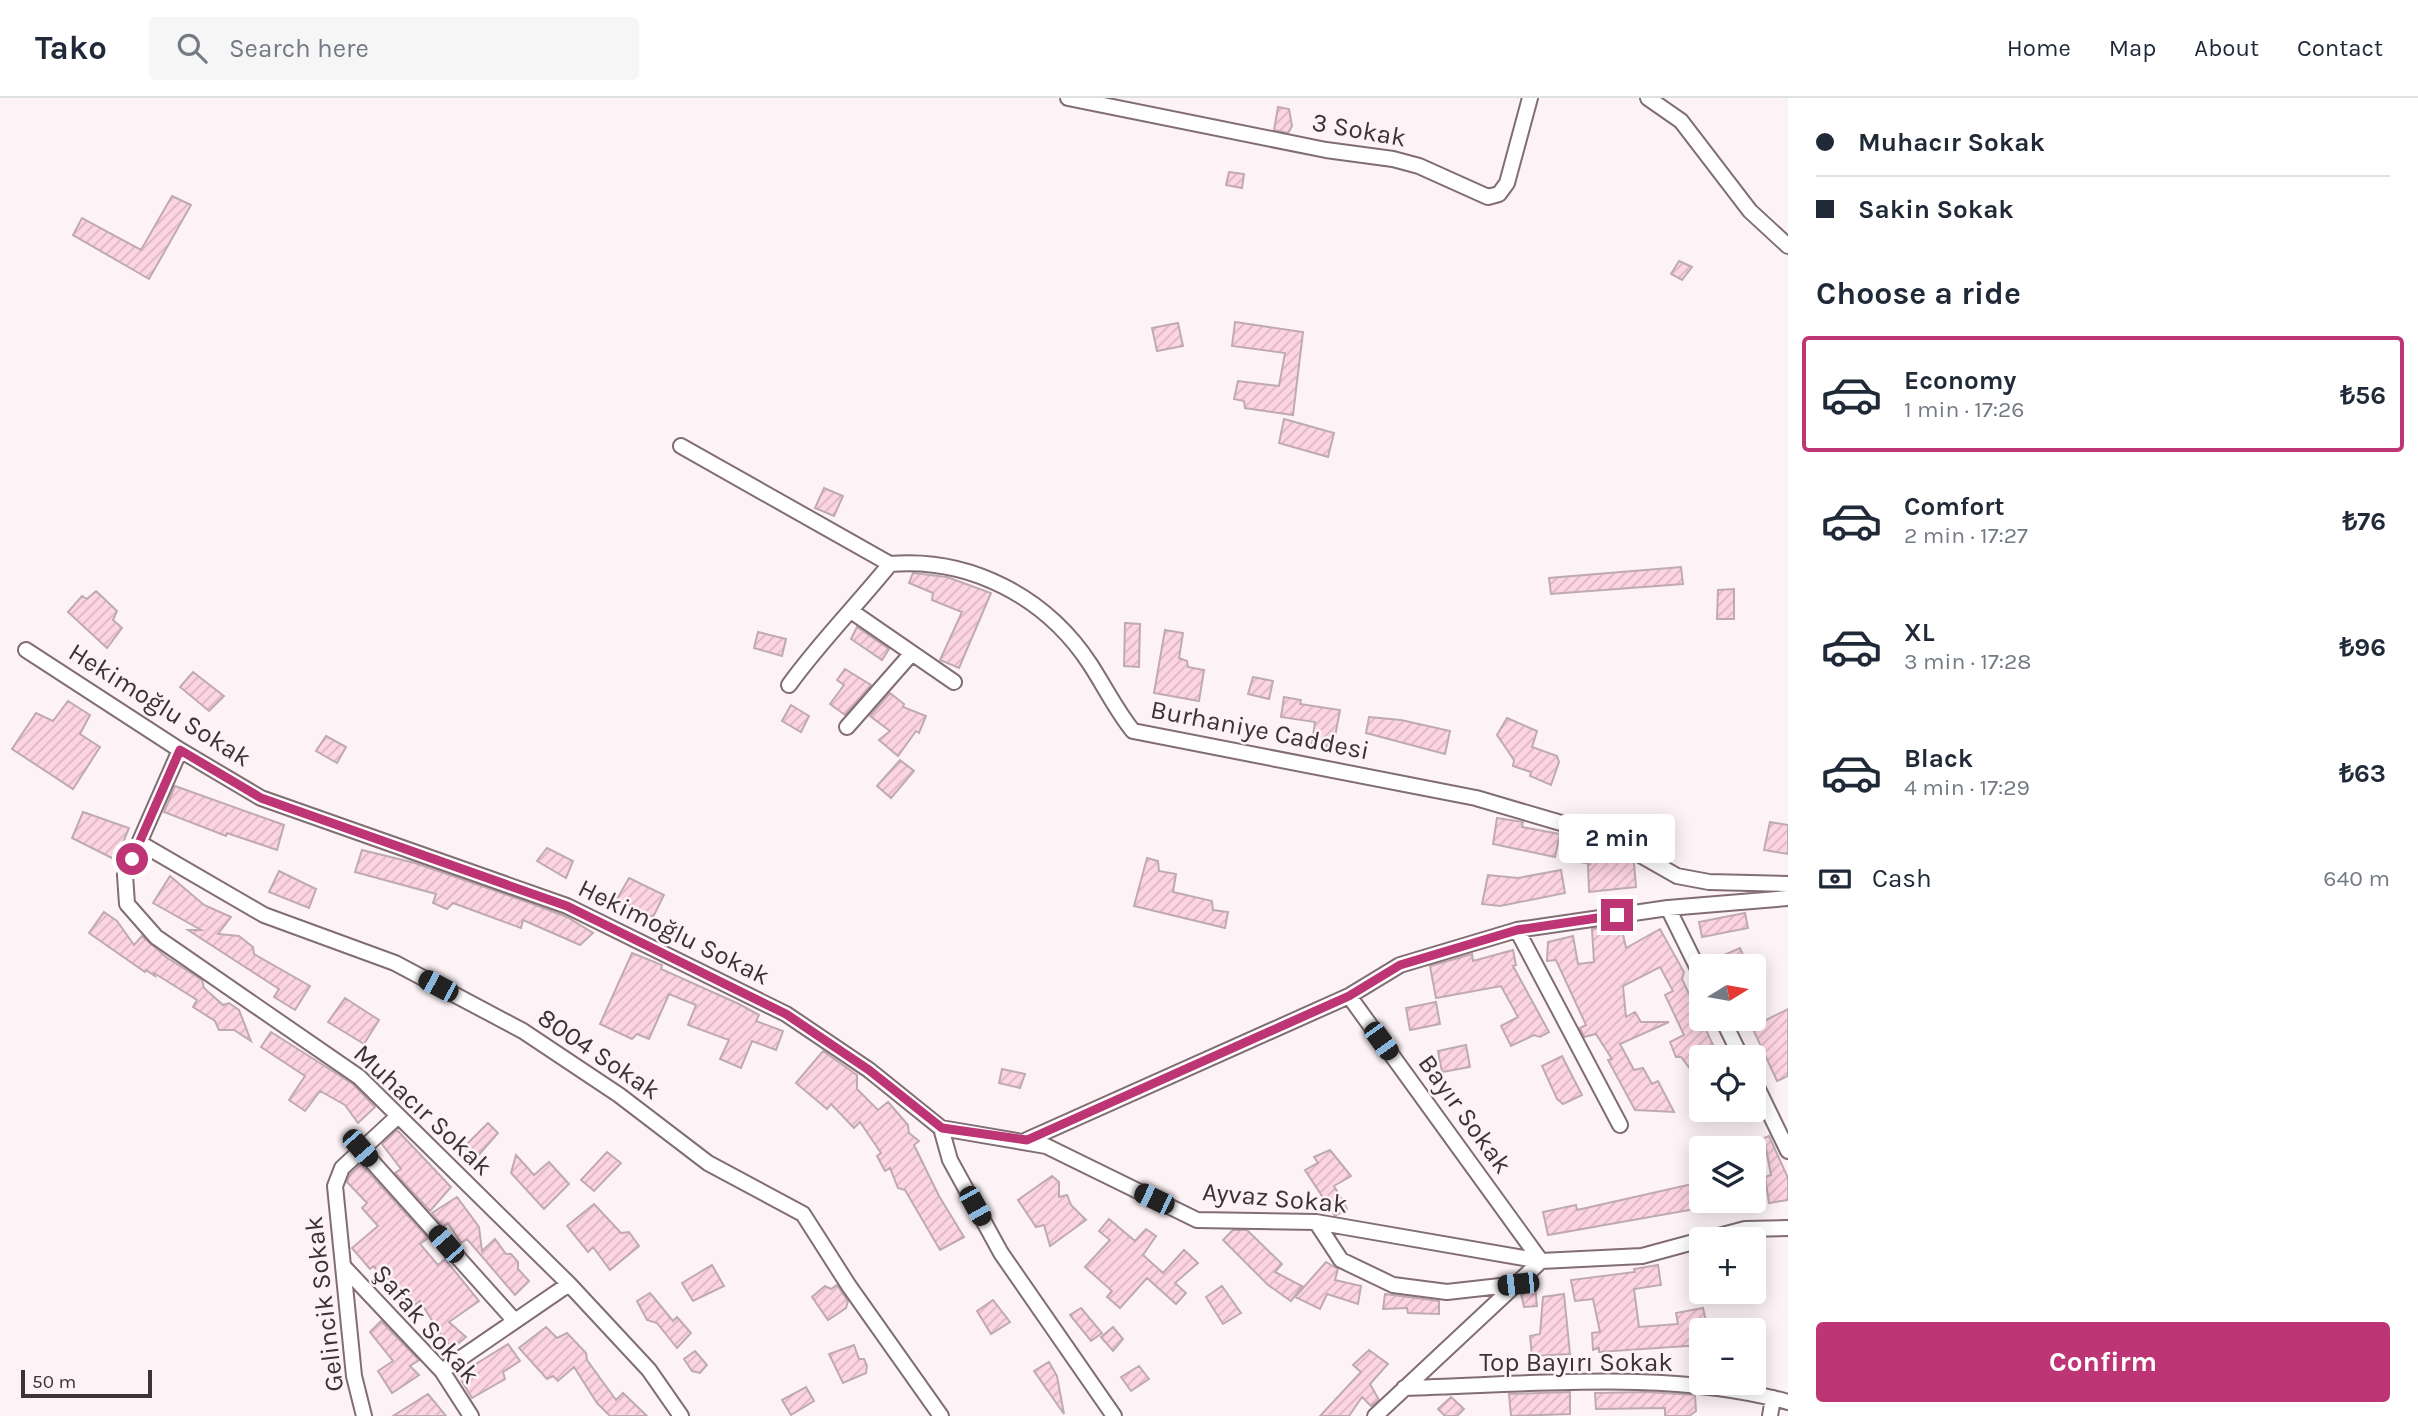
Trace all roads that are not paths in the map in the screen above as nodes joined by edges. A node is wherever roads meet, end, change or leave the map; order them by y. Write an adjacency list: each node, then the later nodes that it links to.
1 (1068, 98): 2 (street, 3 Sokak)
2 (1530, 98)
3 (1648, 98): 4 (street)
4 (1788, 246)
5 (681, 446): 6 (street)
6 (890, 564): 7 (street); 15 (street, Burhaniye Caddesi)
7 (851, 611): 9 (street); 11 (street)
8 (26, 650): 13 (street, Hekimoğlu Sokak)
9 (912, 653): 10 (street); 12 (street)
10 (954, 682)
11 (789, 685)
12 (847, 727)
13 (180, 750): 14 (street, Muhacır Sokak); 24 (street, Hekimoğlu Sokak)
14 (140, 843): 22 (street, Muhacır Sokak); 44 (street, 8004 Sokak)
15 (1788, 884)
16 (1788, 898): 17 (street)
17 (1668, 908): 18 (street); 19 (street)
18 (1517, 930): 20 (street); 23 (street)
19 (1691, 954)
20 (1349, 996): 25 (street); 32 (street, Bayır Sokak)
21 (1766, 1106): 27 (street)
22 (398, 1116): 26 (street); 34 (street, Muhacır Sokak)
23 (1620, 1125)
24 (942, 1128): 25 (street, Ayvaz Sokak); 45 (street)
25 (1027, 1140): 28 (street, Ayvaz Sokak)
26 (360, 1148): 33 (street, Gelincik Sokak); 36 (street)
27 (1788, 1151)
28 (1316, 1222): 32 (street, Ayvaz Sokak); 35 (street)
29 (1788, 1228): 30 (street)
30 (1766, 1229)
31 (1689, 1243): 32 (street, Ayvaz Sokak)
32 (1541, 1261): 35 (street)
33 (342, 1266): 37 (street, Şafak Sokak); 41 (street, Gelincik Sokak)
34 (569, 1284): 36 (street); 43 (street, Muhacır Sokak)
35 (1518, 1284): 38 (street)
36 (514, 1320): 37 (street)
37 (442, 1371): 42 (street, Şafak Sokak)
38 (1404, 1388): 39 (street, Top Bayırı Sokak); 46 (street)
39 (1773, 1398): 40 (street, Top Bayırı Sokak); 47 (street)
40 (1788, 1402)
41 (364, 1416)
42 (471, 1416)
43 (681, 1416)
44 (941, 1416)
45 (1114, 1416)
46 (1375, 1416)
47 (1769, 1416)

